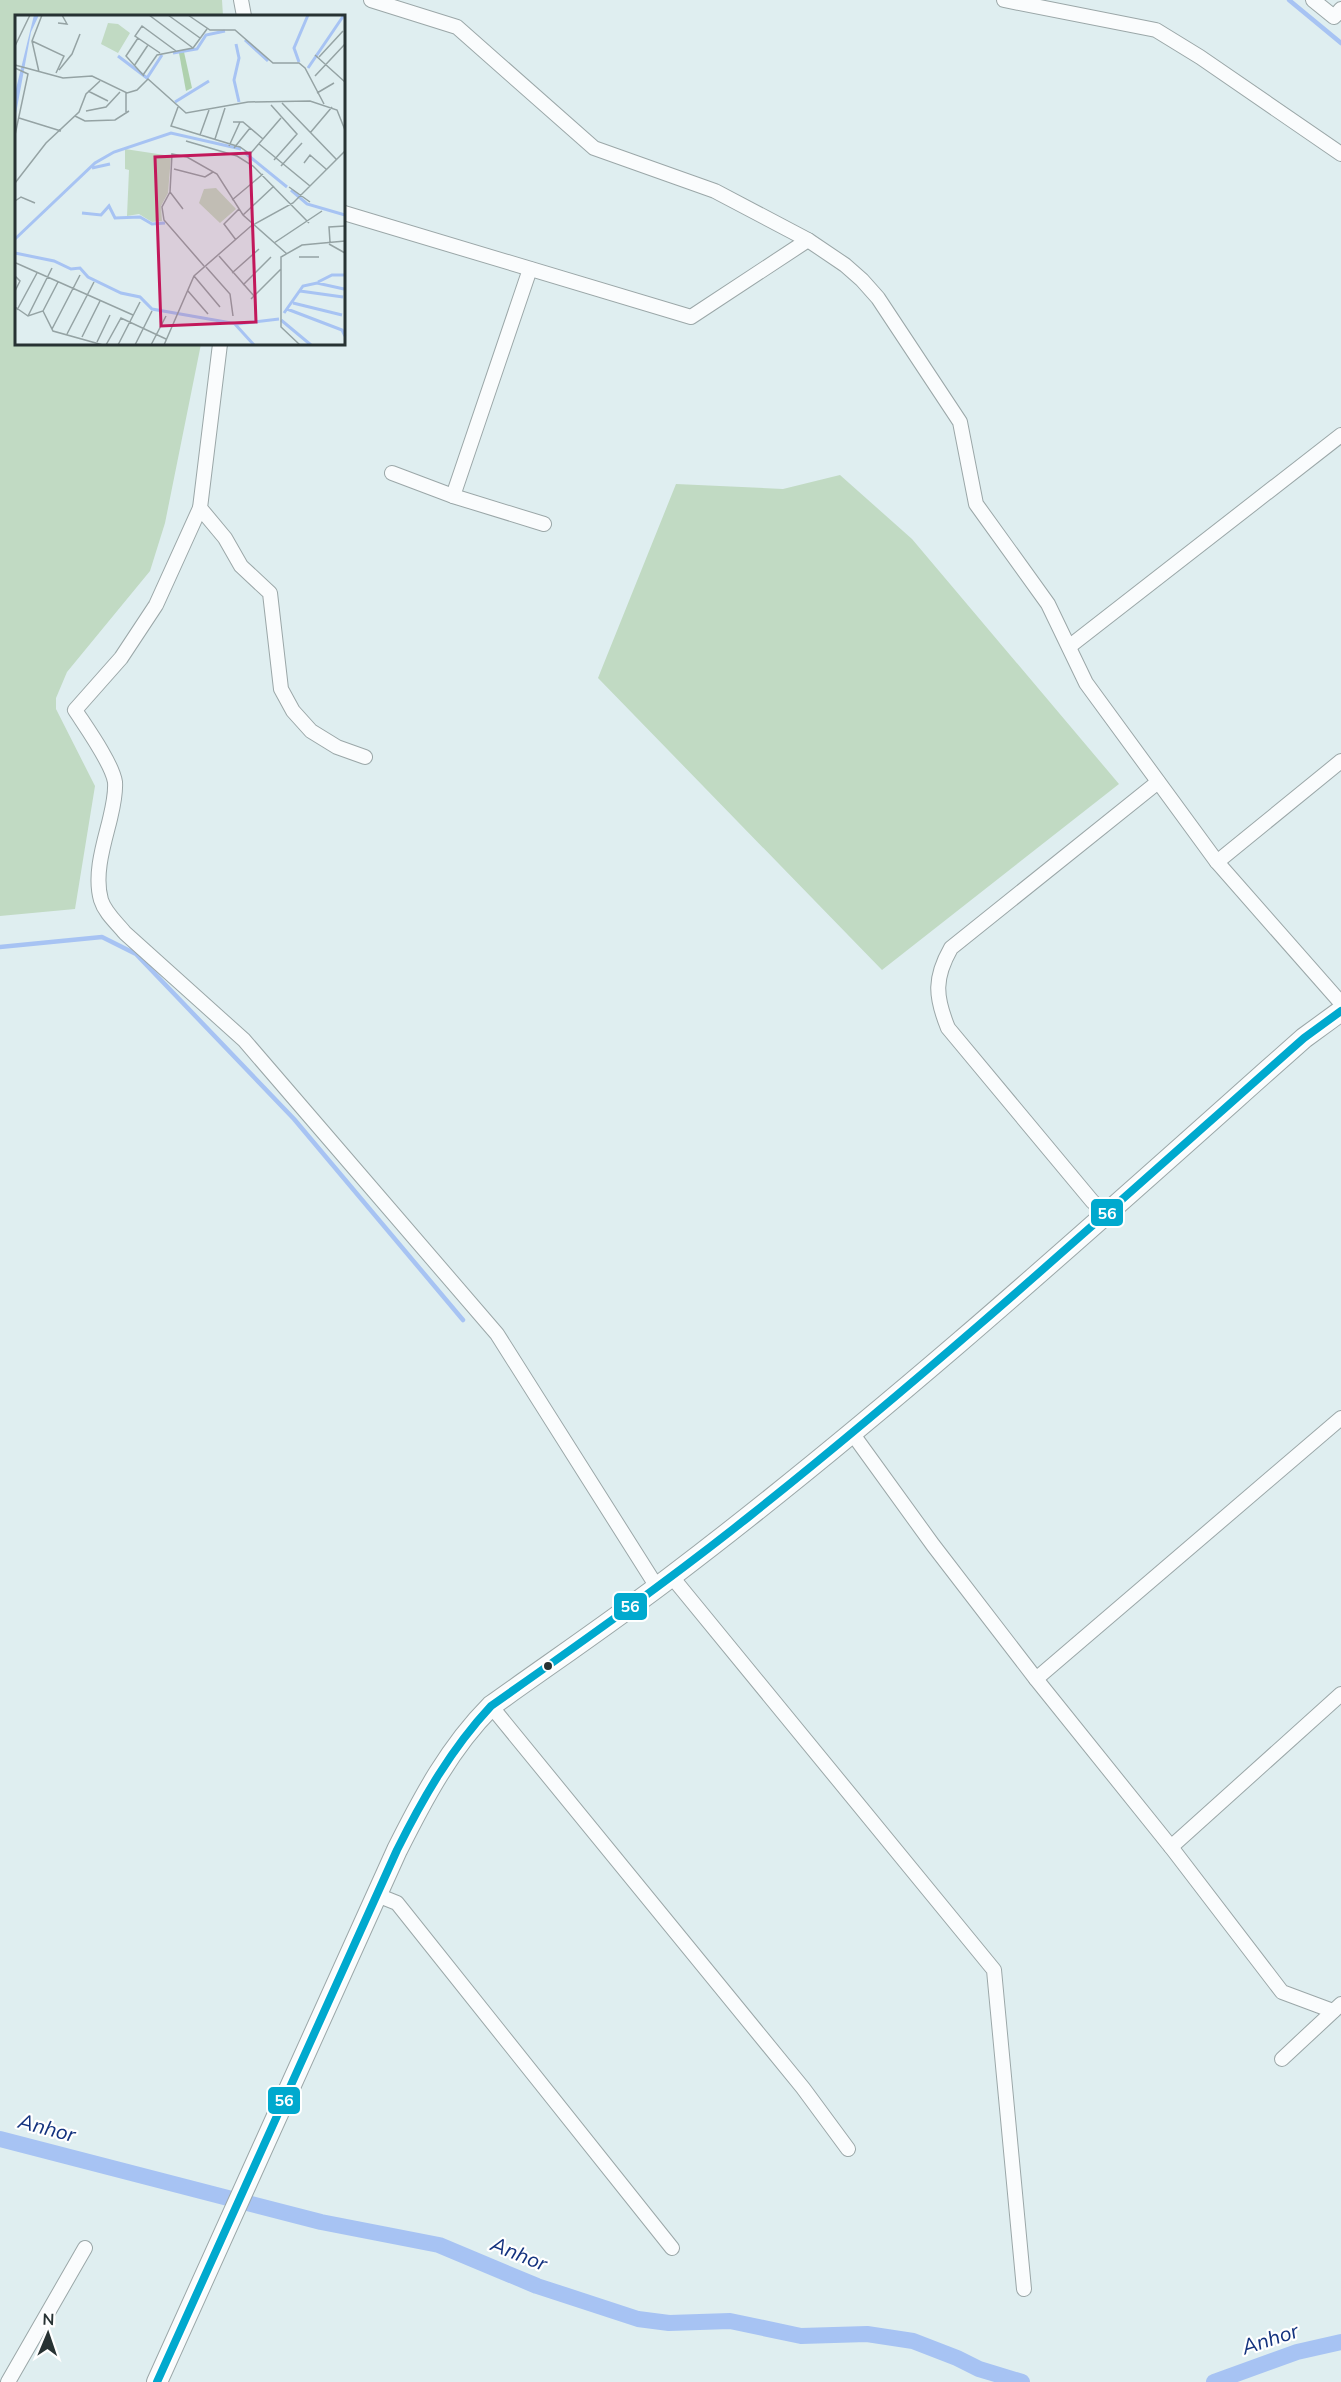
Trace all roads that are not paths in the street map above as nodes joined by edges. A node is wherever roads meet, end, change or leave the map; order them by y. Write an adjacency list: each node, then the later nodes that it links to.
1 (241, 0): 6 (street)
2 (371, 0): 9 (street)
3 (1004, 0): 7 (street)
4 (1313, 0): 5 (street)
5 (1341, 9)
6 (244, 15)
7 (1341, 154)
8 (345, 213): 10 (street)
9 (808, 240): 10 (street); 17 (street)
10 (530, 269): 14 (street)
11 (220, 345): 15 (street)
12 (1341, 435): 17 (street)
13 (392, 473): 14 (street)
14 (453, 496): 16 (street)
15 (200, 508): 18 (street); 27 (street)
16 (544, 524)
17 (1070, 646): 20 (street)
18 (365, 757)
19 (1341, 761): 21 (street)
20 (1158, 782): 21 (street); 24 (street)
21 (1217, 862): 22 (street)
22 (1341, 1003)
23 (1341, 1011): 24 (main road)
24 (1106, 1214): 26 (main road)
25 (1341, 1418): 28 (street)
26 (852, 1432): 27 (main road); 28 (street)
27 (664, 1582): 30 (main road); 38 (street)
28 (1036, 1679): 31 (street)
29 (1341, 1694): 31 (street)
30 (491, 1706): 32 (main road); 35 (street)
31 (1171, 1847): 33 (street)
32 (377, 1895): 37 (street); 40 (main road)
33 (1337, 2008): 34 (street)
34 (1282, 2059)
35 (848, 2149)
36 (85, 2248): 39 (street)
37 (672, 2248)
38 (1024, 2289)
39 (8, 2382)
40 (157, 2382)

